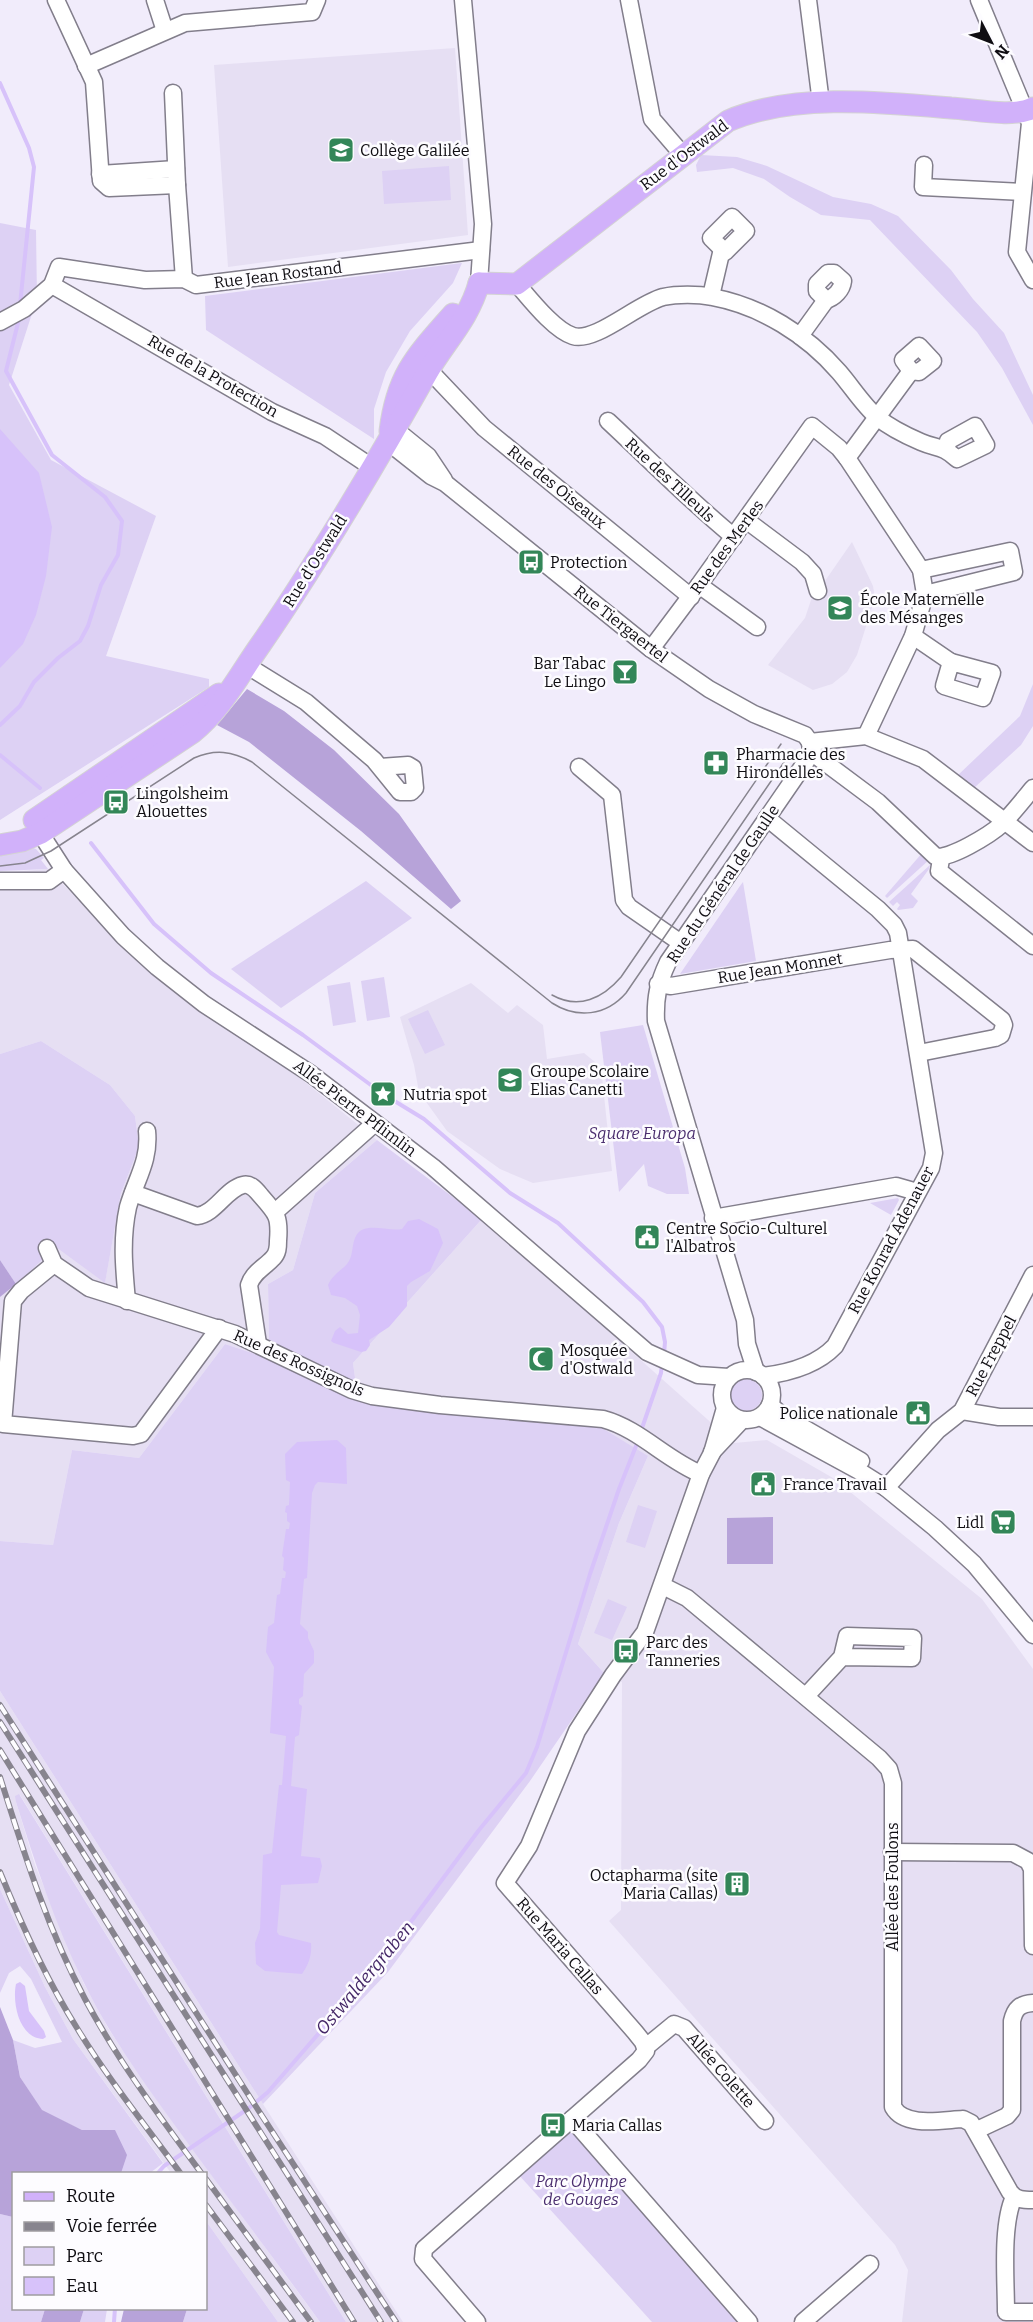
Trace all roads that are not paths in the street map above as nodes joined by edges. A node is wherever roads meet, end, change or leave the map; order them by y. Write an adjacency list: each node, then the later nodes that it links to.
1 (56, 0): 9 (street)
2 (155, 0): 8 (street)
3 (317, 0): 8 (street)
4 (463, 0): 18 (street)
5 (629, 0): 13 (street)
6 (808, 0): 11 (street)
7 (979, 0): 12 (street)
8 (165, 31): 9 (street)
9 (86, 66): 15 (street)
10 (173, 93): 15 (street)
11 (821, 103): 12 (main road, Rue d'Ostwald); 13 (main road, Rue d'Ostwald)
12 (1029, 110): 16 (street)
13 (683, 155): 22 (main road, Rue d'Ostwald)
14 (924, 165): 16 (street)
15 (176, 177): 19 (street)
16 (1023, 192): 20 (street)
17 (722, 249): 24 (street)
18 (481, 250): 19 (street, Rue Jean Rostand); 21 (street)
19 (184, 279): 23 (street, Rue Jean Rostand)
20 (1033, 280)
21 (479, 283): 22 (main road); 28 (main road, Rue d'Ostwald); 32 (main road, Rue d'Ostwald)
22 (517, 284): 24 (street)
23 (52, 285): 26 (street); 35 (street, Rue de la Protection)
24 (711, 296): 27 (street)
25 (825, 300): 27 (street)
26 (12, 315)
27 (800, 336): 30 (street)
28 (429, 370): 32 (main road, Rue d'Ostwald); 40 (street, Rue des Oiseaux)
29 (911, 371): 30 (street)
30 (878, 418): 33 (street); 34 (street)
31 (608, 421): 37 (street, Rue des Tilleuls)
32 (392, 436): 35 (main road, Rue d'Ostwald); 44 (street, Rue Tiergaertel)
33 (947, 449)
34 (847, 458): 36 (street, Rue des Merles); 38 (street)
35 (373, 468): 46 (main road, Rue d'Ostwald)
36 (746, 520): 37 (street, Rue des Merles); 39 (street)
37 (734, 537): 40 (street, Rue des Merles)
38 (921, 570): 41 (street); 41 (street)
39 (814, 588)
40 (695, 591): 42 (street, Rue des Oiseaux); 44 (street, Rue des Merles)
41 (925, 594): 43 (street)
42 (757, 627)
43 (913, 636): 45 (street); 47 (street)
44 (651, 649): 48 (street, Rue Tiergaertel)
45 (951, 662)
46 (242, 672): 49 (street); 54 (main road, Rue d'Ostwald)
47 (866, 736): 48 (street); 53 (street)
48 (811, 747): 52 (street, Rue du Général de Gaulle); 58 (street, Rue Tiergaertel)
49 (380, 767)
50 (579, 767): 61 (street)
51 (1033, 788): 53 (street)
52 (767, 818): 61 (street, Rue du Général de Gaulle); 63 (street, Rue Konrad Adenauer)
53 (1004, 821): 56 (street); 58 (street)
54 (38, 826): 55 (main road); 57 (main road); 59 (street, Allée Pierre Pflimlin)
55 (0, 837)
56 (1033, 843)
57 (0, 845)
58 (941, 859): 62 (street, Rue Tiergaertel)
59 (64, 870): 60 (street); 66 (street, Allée Pierre Pflimlin)
60 (0, 881)
61 (681, 943): 64 (street, Rue du Général de Gaulle)
62 (1033, 946)
63 (901, 948): 64 (street, Rue Jean Monnet); 65 (street, Rue Konrad Adenauer); 65 (street)
64 (658, 984): 71 (street, Rue du Général de Gaulle)
65 (919, 1053): 68 (street, Rue Konrad Adenauer)
66 (375, 1123): 70 (street); 82 (street, Allée Pierre Pflimlin)
67 (147, 1131): 69 (street)
68 (917, 1192): 71 (street); 79 (street, Rue Konrad Adenauer)
69 (133, 1193): 70 (street); 75 (street)
70 (275, 1212): 77 (street)
71 (713, 1218): 78 (street, Rue du Général de Gaulle)
72 (46, 1248): 73 (street, Rue des Rossignols)
73 (54, 1264): 75 (street, Rue des Rossignols); 76 (street)
74 (1033, 1275): 85 (street, Rue Freppel)
75 (127, 1301): 76 (street, Rue des Rossignols)
76 (219, 1328): 77 (street, Rue des Rossignols)
77 (258, 1344): 89 (street, Rue des Rossignols)
78 (747, 1344): 80 (street, Rue du Général de Gaulle); 81 (street, Rue du Général de Gaulle)
79 (799, 1368): 81 (street, Rue Konrad Adenauer); 84 (street, Rue Konrad Adenauer)
80 (733, 1374): 81 (street); 82 (street, Allée Pierre Pflimlin); 83 (street)
81 (760, 1374): 84 (street)
82 (698, 1375): 83 (street, Allée Pierre Pflimlin)
83 (723, 1403): 87 (street); 88 (street, Rue Maria Callas)
84 (767, 1407): 87 (street); 90 (street)
85 (962, 1411): 86 (street); 90 (street, Rue Freppel)
86 (1033, 1417)
87 (742, 1420): 88 (street, Rue Maria Callas)
88 (711, 1453): 89 (street, Rue Maria Callas)
89 (701, 1474): 91 (street, Rue Maria Callas)
90 (889, 1485): 92 (street); 93 (street)
91 (663, 1586): 95 (street, Allée des Foulons); 99 (street, Rue Maria Callas)
92 (1033, 1618)
93 (1033, 1635)
94 (842, 1657): 95 (street)
95 (806, 1696): 96 (street, Allée des Foulons)
96 (892, 1851): 97 (street); 102 (street, Allée des Foulons)
97 (1033, 1946)
98 (1033, 2003): 102 (street)
99 (646, 2047): 100 (street); 101 (street, Allée Colette)
100 (572, 2119): 107 (street); 108 (street)
101 (765, 2121)
102 (977, 2130): 103 (street)
103 (1014, 2197): 104 (street); 106 (street)
104 (1033, 2200)
105 (870, 2264): 109 (street)
106 (1033, 2312)
107 (477, 2322)
108 (749, 2322)
109 (803, 2322)

